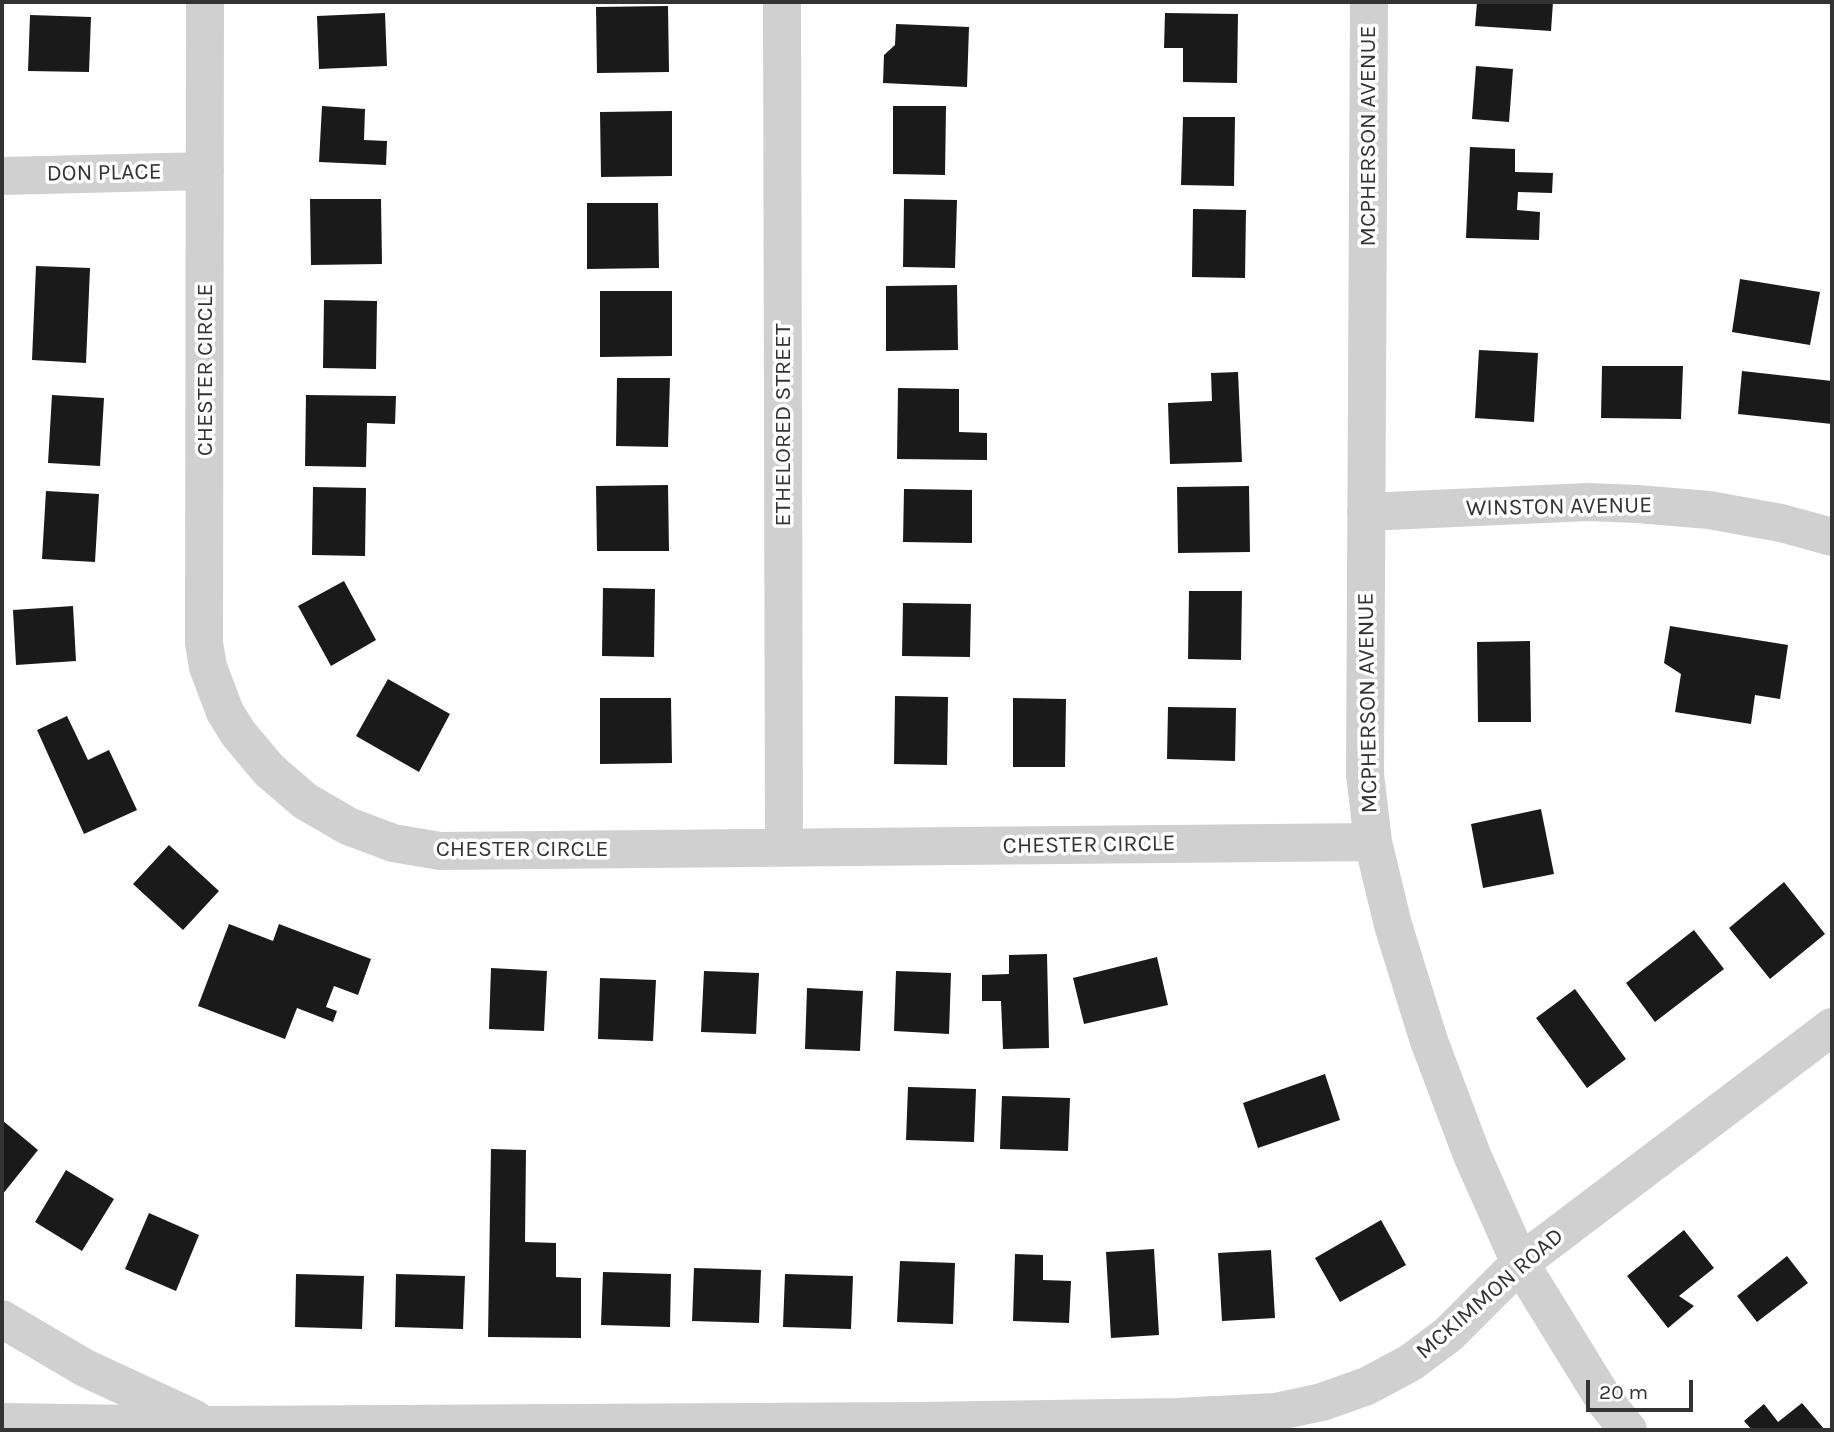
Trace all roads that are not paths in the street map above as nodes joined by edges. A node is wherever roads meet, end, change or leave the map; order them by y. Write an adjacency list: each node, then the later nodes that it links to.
1 (205, 2): 4 (street, CHESTER CIRCLE)
2 (782, 2): 9 (street, ETHELORED STREET)
3 (1368, 2): 6 (street, MCPHERSON AVENUE)
4 (205, 171): 5 (street, DON PLACE); 9 (street, CHESTER CIRCLE)
5 (2, 176)
6 (1366, 512): 7 (street, WINSTON AVENUE); 8 (street, MCPHERSON AVENUE)
7 (1832, 537)
8 (1373, 842): 9 (street, CHESTER CIRCLE); 11 (street, MCPHERSON AVENUE)
9 (784, 848)
10 (1832, 1027): 11 (street, MCKIMMON ROAD)
11 (1520, 1263): 13 (street, MCPHERSON AVENUE); 15 (street, MCKIMMON ROAD)
12 (2, 1319): 15 (street, MCKIMMON ROAD)
13 (1605, 1416): 16 (street, MCPHERSON AVENUE)
14 (2, 1422): 15 (street, MCKIMMON ROAD)
15 (208, 1425)
16 (1628, 1430)

